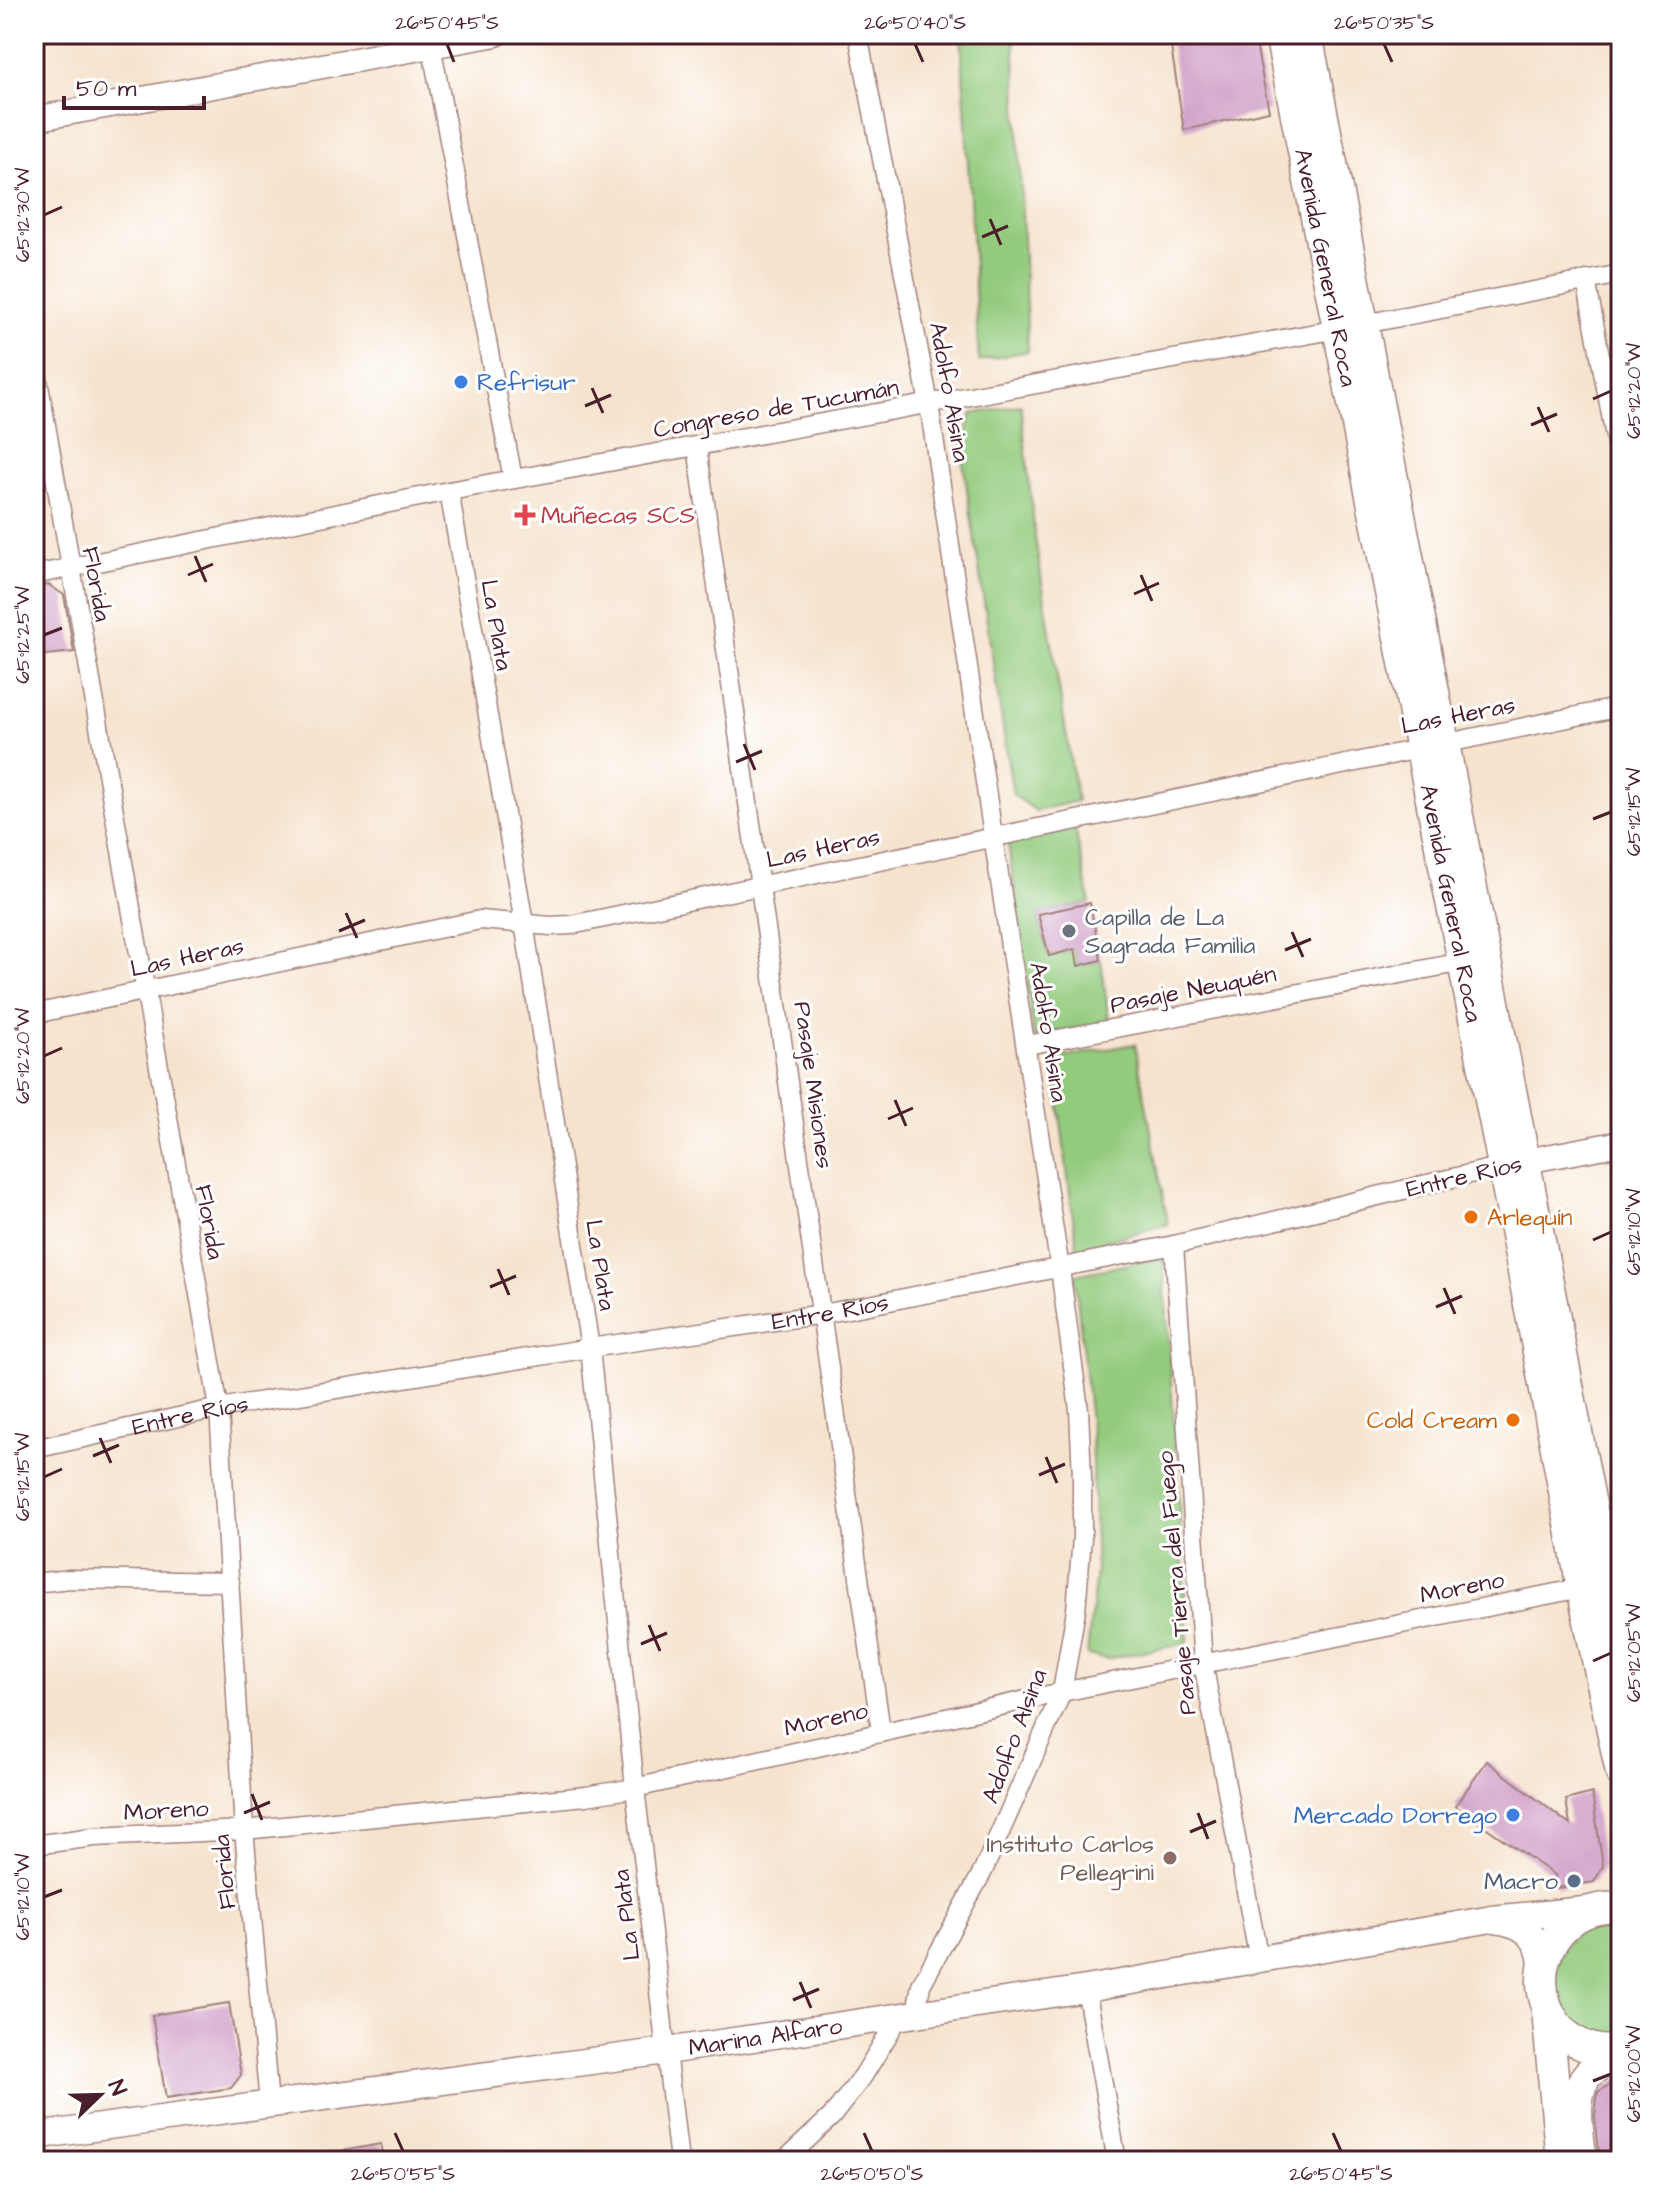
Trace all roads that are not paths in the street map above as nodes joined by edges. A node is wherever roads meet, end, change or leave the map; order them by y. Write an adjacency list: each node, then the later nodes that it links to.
1 (496, 34): 5 (street)
2 (858, 34): 11 (street, Adolfo Alsina)
3 (1280, 34): 9 (main road, Avenida General Roca)
4 (1307, 34): 9 (main road, Avenida General Roca)
5 (431, 40): 6 (street); 14 (street)
6 (34, 119)
7 (1621, 274): 8 (street, Congreso de Tucumán)
8 (1586, 280): 9 (street, Congreso de Tucumán); 13 (street)
9 (1350, 326): 11 (street, Congreso de Tucumán); 19 (main road, Avenida General Roca)
10 (34, 357): 16 (street, Florida)
11 (929, 404): 12 (street, Congreso de Tucumán); 20 (street, Adolfo Alsina)
12 (697, 447): 14 (street, Congreso de Tucumán); 21 (street, Pasaje Misiones)
13 (1619, 458)
14 (513, 479): 15 (street, Congreso de Tucumán)
15 (449, 491): 16 (street, Congreso de Tucumán); 22 (street, La Plata)
16 (70, 568): 17 (street, Congreso de Tucumán); 24 (street, Florida)
17 (34, 575)
18 (1621, 707): 19 (street, Las Heras)
19 (1433, 744): 20 (street, Las Heras); 23 (main road, Avenida General Roca); 28 (main road, Avenida General Roca)
20 (993, 836): 21 (street, Las Heras); 26 (street, Adolfo Alsina)
21 (761, 886): 22 (street, Las Heras); 31 (street, Pasaje Misiones)
22 (524, 923): 24 (street, Las Heras); 32 (street, La Plata)
23 (1463, 962): 26 (street, Pasaje Neuquén); 28 (main road, Avenida General Roca)
24 (144, 990): 25 (street, Las Heras); 33 (street, Florida)
25 (34, 1014)
26 (1027, 1045): 30 (street, Adolfo Alsina)
27 (1621, 1143): 28 (street, Entre Ríos)
28 (1515, 1163): 29 (street, Entre Ríos); 37 (main road, Avenida General Roca)
29 (1174, 1245): 30 (street, Entre Ríos); 39 (street, Pasaje Tierra del Fuego)
30 (1060, 1269): 31 (street, Entre Ríos); 40 (street, Adolfo Alsina)
31 (823, 1314): 32 (street, Entre Ríos); 41 (street, Pasaje Misiones)
32 (590, 1348): 33 (street, Entre Ríos); 43 (street, La Plata)
33 (219, 1408): 34 (street, Entre Ríos); 35 (street, Florida)
34 (34, 1449)
35 (230, 1582): 36 (street); 44 (street, Florida)
36 (34, 1583)
37 (1603, 1584): 38 (main road, Avenida General Roca); 39 (street, Moreno); 42 (main road, Avenida General Roca)
38 (1621, 1660)
39 (1203, 1663): 40 (street, Moreno); 48 (street, Pasaje Tierra del Fuego)
40 (1062, 1692): 41 (street, Moreno); 52 (street, Adolfo Alsina)
41 (881, 1731): 43 (street, Moreno)
42 (1621, 1773)
43 (635, 1788): 44 (street, Moreno); 53 (street, La Plata)
44 (244, 1830): 45 (street, Moreno); 55 (street, Florida)
45 (34, 1845)
46 (1614, 1906): 47 (main road, Marina Alfaro); 49 (main road)
47 (1492, 1919): 48 (main road, Marina Alfaro); 49 (main road)
48 (1259, 1960): 50 (main road, Marina Alfaro)
49 (1542, 1963): 51 (main road)
50 (1086, 1989): 52 (main road, Marina Alfaro); 59 (street)
51 (1547, 2010): 54 (main road); 60 (main road)
52 (910, 2015): 53 (main road, Marina Alfaro); 58 (street)
53 (666, 2051): 55 (main road, Marina Alfaro); 57 (street, La Plata)
54 (1621, 2052): 61 (main road)
55 (269, 2104): 56 (main road, Marina Alfaro)
56 (34, 2136)
57 (679, 2161)
58 (784, 2161)
59 (1117, 2161)
60 (1561, 2161)
61 (1582, 2161)

